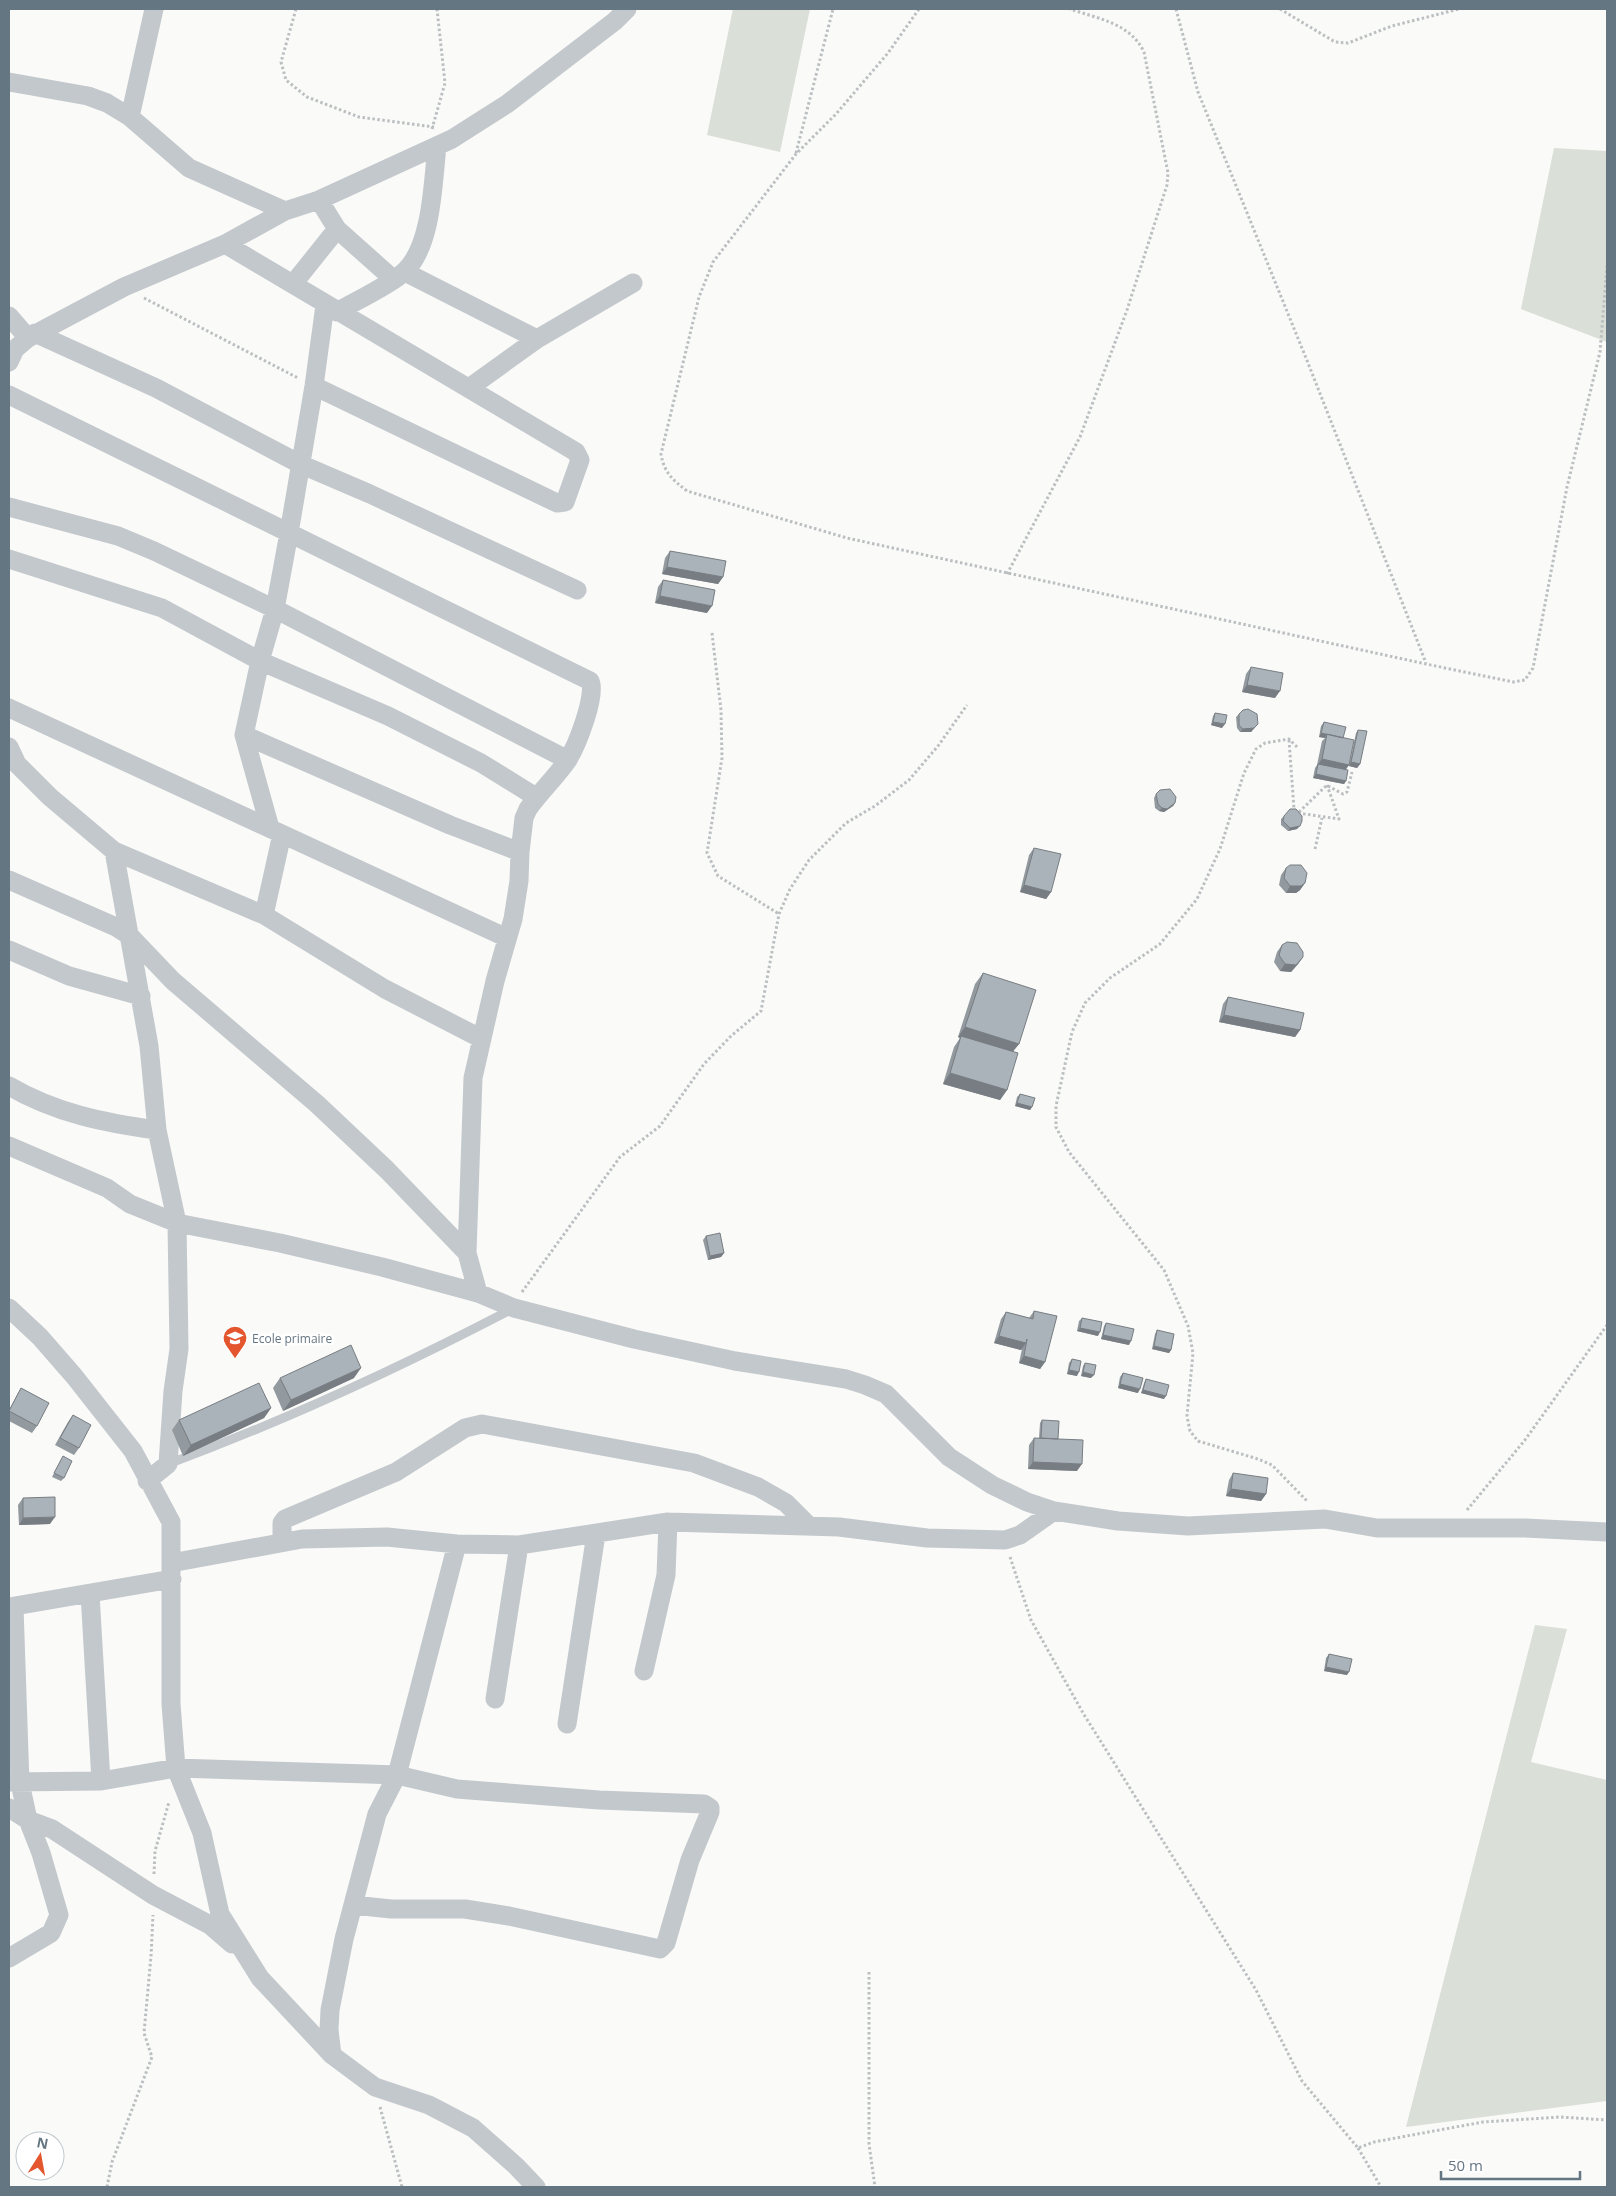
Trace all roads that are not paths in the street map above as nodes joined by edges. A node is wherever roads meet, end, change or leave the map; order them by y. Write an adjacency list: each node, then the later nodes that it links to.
1 (154, 9): 4 (street)
2 (627, 9): 5 (street)
3 (9, 82): 4 (street)
4 (130, 117): 7 (street)
5 (440, 145): 6 (street); 10 (street)
6 (319, 200): 7 (street); 8 (street)
7 (285, 211): 9 (street)
8 (337, 229): 10 (street); 12 (street)
9 (225, 244): 12 (street); 15 (street)
10 (399, 275): 13 (street); 16 (street)
11 (633, 282): 16 (street)
12 (293, 284): 13 (street)
13 (331, 309): 18 (street); 19 (street)
14 (9, 316): 15 (street)
15 (31, 336): 17 (street); 21 (street)
16 (537, 339): 19 (street)
17 (9, 362)
18 (314, 386): 19 (street); 21 (street)
19 (469, 388)
20 (9, 395): 23 (street)
21 (300, 464): 23 (street); 25 (street)
22 (9, 507): 26 (street)
23 (289, 533): 26 (street); 31 (street)
24 (9, 559): 27 (street)
25 (577, 590)
26 (274, 609): 27 (street); 31 (street)
27 (260, 661): 29 (street); 32 (street)
28 (9, 708): 33 (street)
29 (244, 735): 33 (street); 35 (street)
30 (9, 747): 34 (street)
31 (568, 760): 32 (street)
32 (536, 797): 35 (street)
33 (276, 831): 37 (street); 39 (street)
34 (114, 851): 37 (street); 38 (street)
35 (520, 852): 39 (street)
36 (9, 880): 38 (street)
37 (264, 915): 42 (street)
38 (130, 936): 41 (street); 47 (street)
39 (507, 938): 42 (street)
40 (9, 950): 41 (street)
41 (141, 996): 44 (street)
42 (482, 1039): 47 (street)
43 (9, 1086): 44 (street)
44 (158, 1130): 46 (street)
45 (9, 1146): 46 (street)
46 (177, 1223): 48 (street); 51 (street)
47 (467, 1253): 48 (street)
48 (478, 1294): 50 (street)
49 (9, 1308): 52 (street)
50 (514, 1308): 51 (lane); 53 (street)
51 (168, 1464): 52 (street)
52 (147, 1480): 61 (street)
53 (1054, 1511): 55 (street); 56 (street)
54 (668, 1522): 55 (street); 57 (street); 64 (street)
55 (809, 1526): 58 (street)
56 (1607, 1532)
57 (596, 1534): 60 (street); 66 (street)
58 (282, 1541): 59 (street); 61 (street)
59 (457, 1544): 60 (street); 68 (street)
60 (519, 1545): 65 (street)
61 (171, 1571): 62 (street); 67 (street)
62 (90, 1594): 63 (street); 69 (street)
63 (12, 1607): 70 (street)
64 (644, 1670)
65 (495, 1699)
66 (567, 1724)
67 (177, 1771): 68 (street); 69 (street); 74 (street)
68 (397, 1775): 73 (street); 73 (street)
69 (100, 1781): 70 (street)
70 (14, 1782): 72 (street)
71 (9, 1808): 72 (street)
72 (28, 1820): 74 (street); 75 (street)
73 (353, 1905): 76 (street)
74 (246, 1956): 76 (street)
75 (9, 1958)
76 (332, 2055): 77 (street)
77 (536, 2187)

